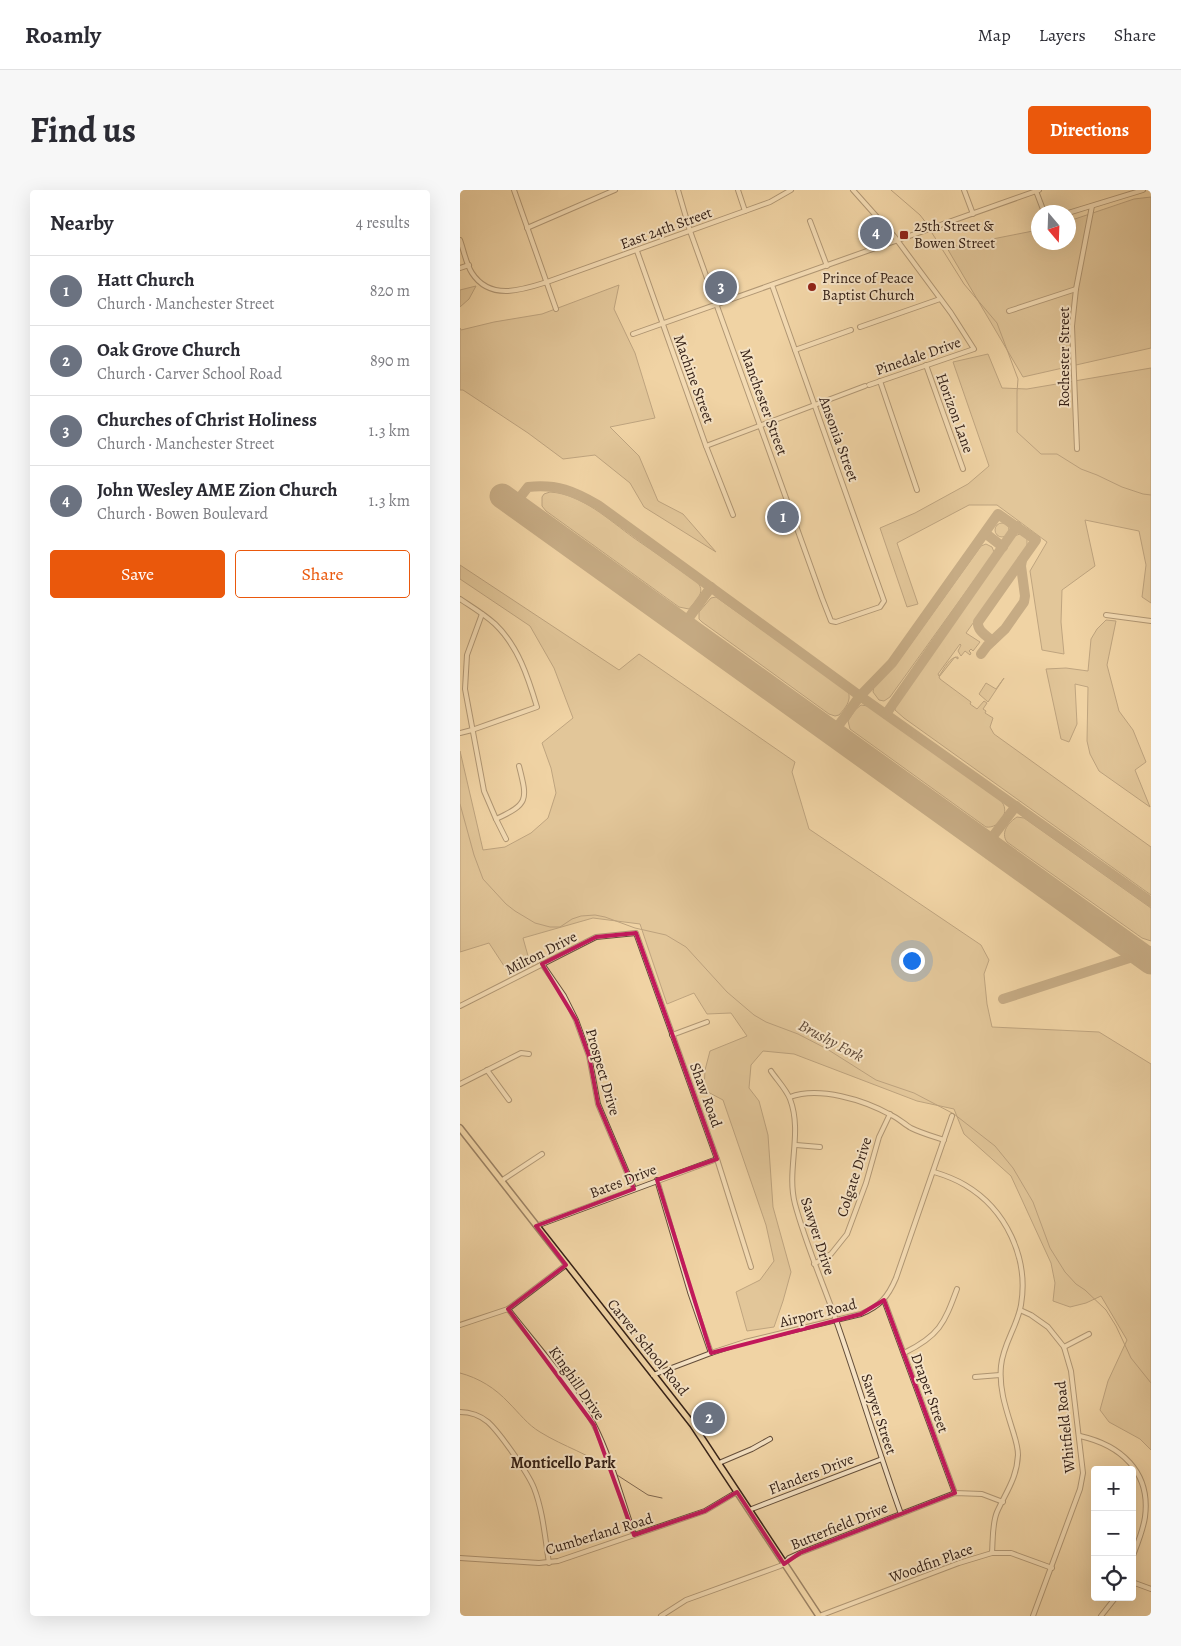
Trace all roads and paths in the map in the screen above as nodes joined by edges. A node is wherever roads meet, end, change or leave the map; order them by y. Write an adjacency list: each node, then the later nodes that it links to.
1 (514, 190): 18 (street)
2 (614, 190): 18 (street)
3 (678, 190): 19 (street, Manchester Street)
4 (738, 190): 14 (street)
5 (791, 190): 14 (street, East 24th Street)
6 (853, 190): 21 (street)
7 (964, 190): 16 (street)
8 (1038, 190): 10 (street); 12 (street)
9 (1144, 190): 11 (street)
10 (1031, 191): 16 (street)
11 (1135, 191): 13 (street)
12 (1042, 205)
13 (1092, 206): 15 (street); 28 (street, Rochester Street)
14 (745, 211): 19 (street, East 24th Street)
15 (1076, 211)
16 (973, 214): 21 (street)
17 (810, 221): 24 (street)
18 (527, 228): 26 (street)
19 (690, 231): 22 (street, East 24th Street); 30 (street, Manchester Street)
20 (460, 240): 23 (street, East 24th Street)
21 (897, 240): 24 (street); 29 (street)
22 (637, 250): 26 (street, East 24th Street); 33 (street, Machine Street)
23 (469, 265): 25 (street); 26 (street, East 24th Street)
24 (827, 266): 27 (street)
25 (460, 268)
26 (546, 282): 31 (street)
27 (772, 285): 30 (street); 37 (street, Ansonia Street)
28 (1076, 289): 32 (street); 43 (street, Rochester Street)
29 (940, 298): 34 (street); 38 (street, Pinedale Drive)
30 (716, 304): 33 (street); 41 (street, Manchester Street)
31 (556, 309)
32 (1009, 311)
33 (662, 324): 36 (street); 42 (street, Machine Street)
34 (860, 327)
35 (851, 330): 37 (street)
36 (633, 334)
37 (795, 350): 40 (street, Ansonia Street)
38 (926, 365): 39 (street, Pinedale Drive); 44 (street, Horizon Lane)
39 (880, 381): 40 (street, Pinedale Drive); 45 (street)
40 (815, 406): 41 (street, Pinedale Drive); 51 (street, Ansonia Street)
41 (760, 426): 42 (street, Pinedale Drive); 51 (street, Manchester Street)
42 (706, 446): 46 (street, Machine Street)
43 (1077, 449)
44 (963, 469)
45 (917, 490)
46 (733, 515)
47 (460, 599): 48 (street)
48 (482, 614): 52 (street); 52 (street)
49 (1106, 615): 50 (street)
50 (1151, 620)
51 (831, 621)
52 (472, 730): 53 (street); 55 (street)
53 (460, 733)
54 (519, 766): 55 (street)
55 (496, 819): 56 (street)
56 (506, 839)
57 (636, 933): 58 (street, Milton Drive); 61 (street, Shaw Road)
58 (542, 964): 59 (street, Milton Drive); 79 (street, Prospect Drive)
59 (460, 1006)
60 (707, 1022): 61 (street)
61 (672, 1035): 75 (street, Shaw Road)
62 (529, 1054): 63 (street)
63 (486, 1070): 65 (street); 67 (street)
64 (771, 1071): 66 (street, Sawyer Drive)
65 (460, 1084)
66 (790, 1097): 68 (street); 72 (street, Sawyer Drive)
67 (509, 1100)
68 (890, 1114): 71 (street); 81 (street, Colgate Drive)
69 (952, 1116): 71 (street, Airport Road)
70 (460, 1128): 77 (main road, Carver School Road)
71 (944, 1140): 76 (street, Airport Road)
72 (796, 1145): 73 (street); 81 (street, Sawyer Drive)
73 (820, 1147)
74 (542, 1154): 77 (street)
75 (717, 1158): 78 (street, Bates Drive); 83 (street, Shaw Road)
76 (934, 1172): 85 (street, Airport Road); 87 (street)
77 (501, 1180): 80 (main road, Carver School Road)
78 (657, 1180): 79 (street, Bates Drive); 92 (street)
79 (634, 1189): 80 (street, Bates Drive)
80 (536, 1226): 82 (main road, Carver School Road)
81 (814, 1264): 88 (street, Sawyer Drive)
82 (566, 1265): 86 (street); 94 (main road, Carver School Road)
83 (751, 1268)
84 (957, 1289): 93 (street)
85 (884, 1300): 88 (street, Airport Road); 93 (street, Draper Street)
86 (508, 1309): 89 (street); 107 (street, Kinghill Drive)
87 (1020, 1310): 91 (street, Whitfield Road); 95 (street)
88 (837, 1321): 92 (street, Airport Road); 100 (street, Sawyer Street)
89 (460, 1325)
90 (1089, 1334): 91 (street)
91 (1064, 1347): 98 (street, Whitfield Road)
92 (711, 1353): 94 (street, Airport Road)
93 (904, 1353): 103 (street, Draper Street)
94 (653, 1375): 101 (main road, Carver School Road)
95 (1000, 1375): 96 (street); 104 (street)
96 (975, 1377)
97 (460, 1412): 111 (street)
98 (1080, 1436): 109 (street); 113 (street, Whitfield Road)
99 (770, 1439): 101 (street)
100 (882, 1459): 105 (street, Flanders Drive); 106 (street, Sawyer Street)
101 (719, 1463): 102 (main road, Carver School Road)
102 (737, 1492): 105 (main road, Carver School Road); 107 (street, Cumberland Road)
103 (955, 1494): 104 (street, Butterfield Drive); 106 (street, Butterfield Drive)
104 (1003, 1502): 108 (street)
105 (749, 1510): 112 (main road, Carver School Road)
106 (901, 1514): 112 (street, Butterfield Drive)
107 (634, 1535): 111 (street, Cumberland Road)
108 (992, 1553): 113 (street, Woodfin Place); 118 (street, Woodfin Place)
109 (1133, 1556)
110 (460, 1558): 111 (street, Cumberland Road)
111 (549, 1563)
112 (784, 1564): 117 (street, Butterfield Drive); 118 (main road, Carver School Road)
113 (1052, 1568): 119 (street, Whitfield Road)
114 (1136, 1583): 115 (street)
115 (1151, 1589)
116 (1113, 1601): 120 (street)
117 (662, 1616)
118 (819, 1616)
119 (1033, 1616)
120 (1101, 1616)

